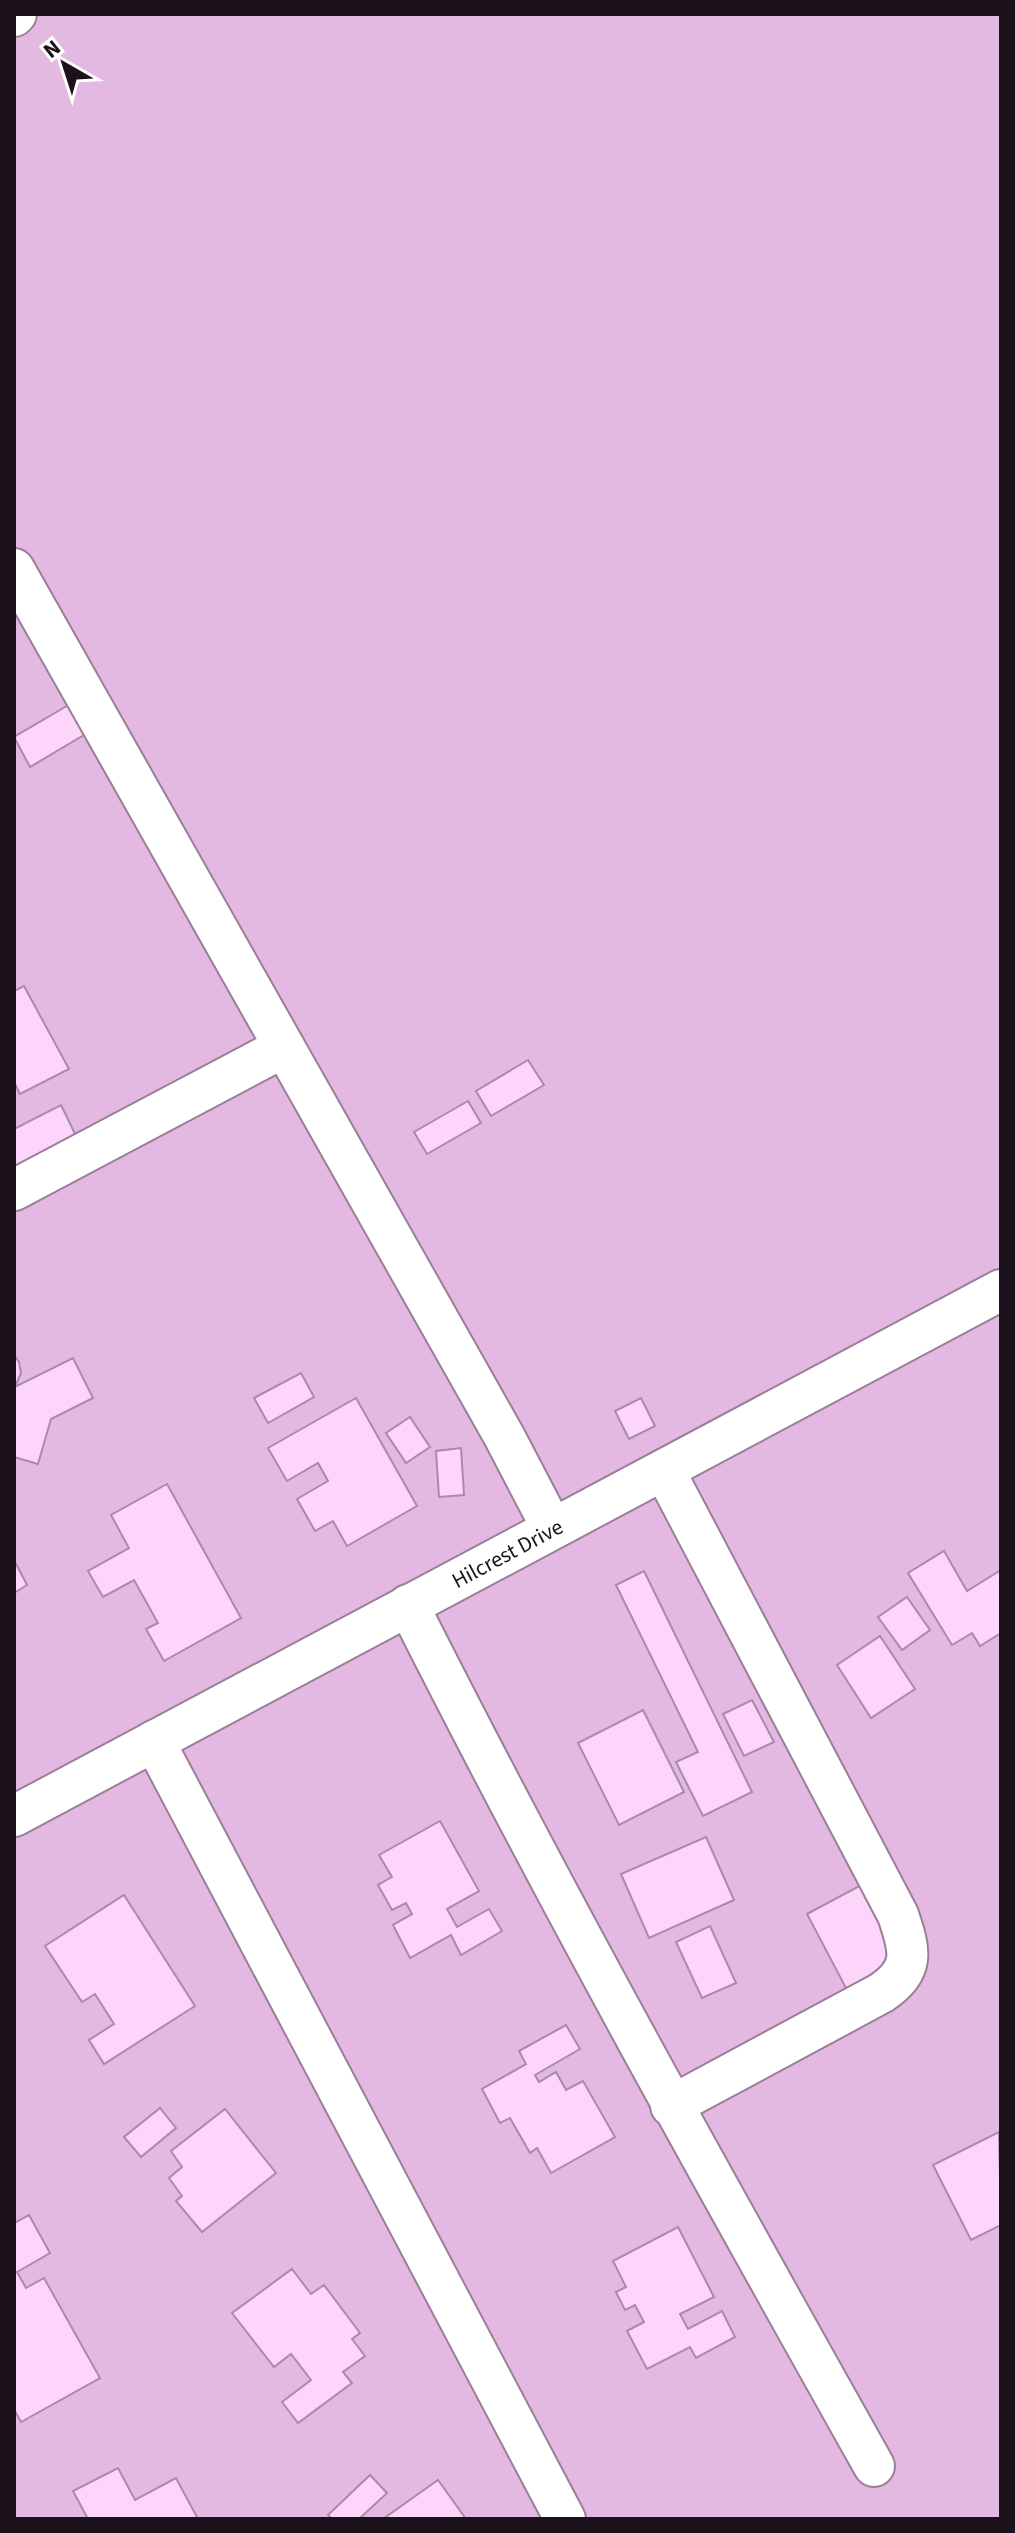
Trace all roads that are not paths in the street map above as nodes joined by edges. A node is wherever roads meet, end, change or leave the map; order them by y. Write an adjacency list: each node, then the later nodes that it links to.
1 (14, 569): 2 (street)
2 (284, 1047): 3 (street); 6 (street)
3 (14, 1190)
4 (1001, 1290): 5 (street, Hilcrest Drive)
5 (664, 1470): 6 (street, Hilcrest Drive); 10 (street)
6 (552, 1528): 7 (street, Hilcrest Drive)
7 (408, 1605): 8 (street, Hilcrest Drive); 10 (street)
8 (154, 1741): 9 (street, Hilcrest Drive); 12 (street)
9 (14, 1816)
10 (671, 2106): 11 (street)
11 (874, 2466)
12 (565, 2519)

